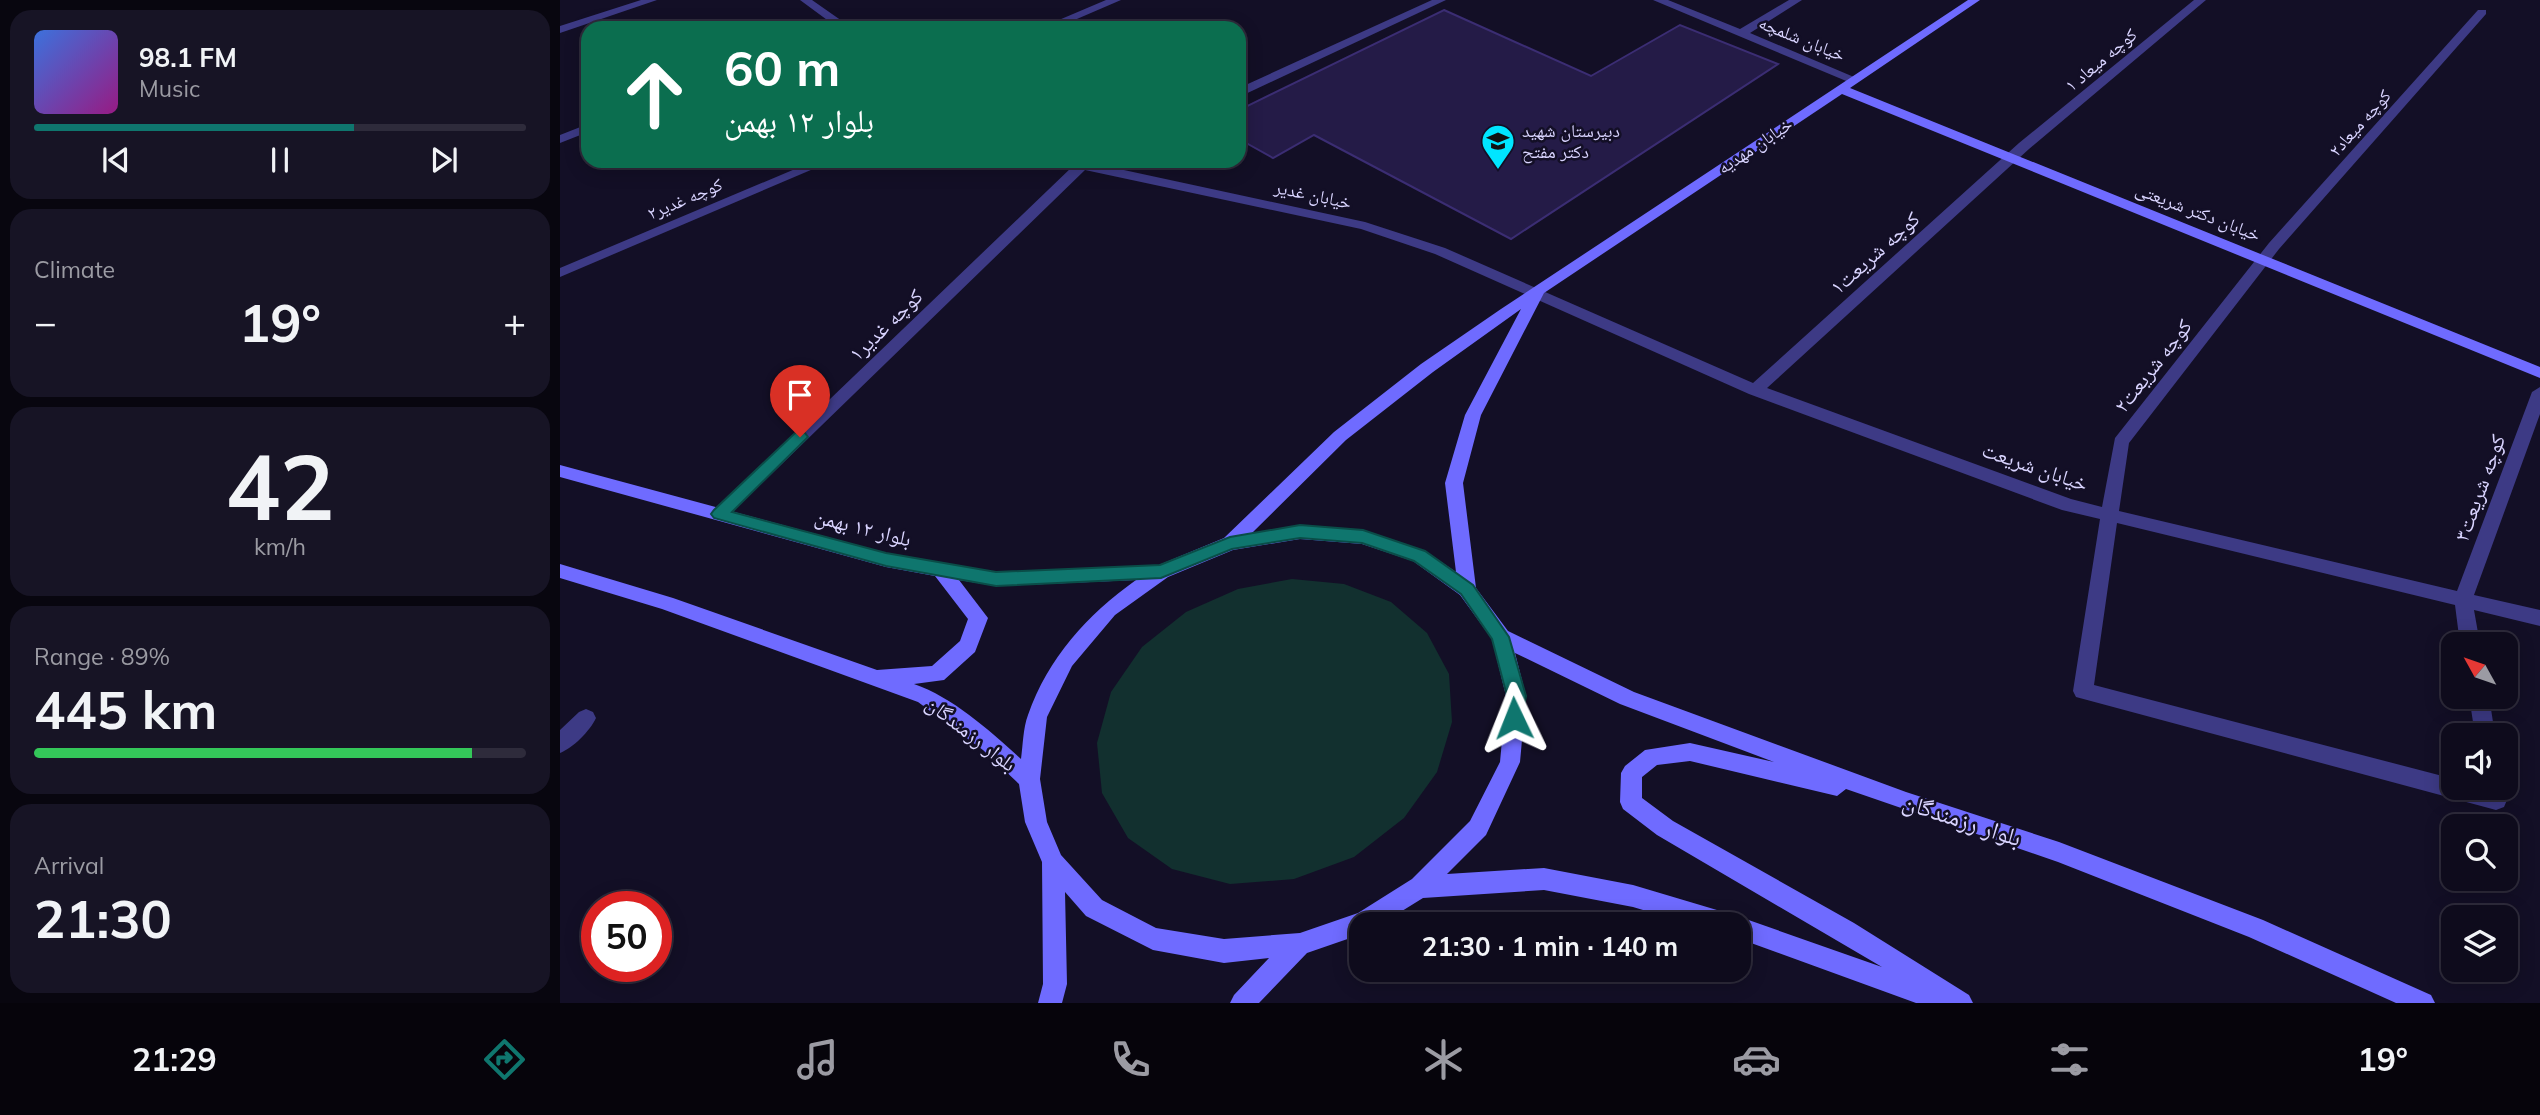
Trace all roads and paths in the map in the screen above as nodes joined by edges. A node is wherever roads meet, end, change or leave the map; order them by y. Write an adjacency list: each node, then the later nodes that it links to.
1 (652, 0): 11 (street)
2 (827, 0): 9 (street)
3 (1116, 0): 13 (street)
4 (1441, 0): 19 (street)
5 (1658, 0): 16 (street, خیابان شلمچه)
6 (1797, 0): 16 (street)
7 (1975, 0): 17 (main road, خیابان مهدیه)
8 (2201, 0): 22 (street, کوچه میعاد ۱)
9 (809, 3): 12 (street)
10 (2482, 12): 27 (street, کوچه میعاد۲)
11 (588, 21)
12 (836, 21)
13 (1064, 21)
14 (581, 23): 15 (street)
15 (560, 30)
16 (1741, 33): 17 (street, خیابان شلمچه)
17 (1855, 80): 18 (main road, خیابان مهدیه)
18 (1841, 89): 23 (main road, خیابان دکتر شریعتی); 29 (main road, خیابان مهدیه)
19 (1246, 90)
20 (581, 131): 21 (street)
21 (560, 139)
22 (2024, 146): 23 (street, کوچه شریعت۱)
23 (2009, 159): 27 (main road, خیابان دکتر شریعتی); 31 (street, کوچه شریعت۱)
24 (808, 168): 28 (street, کوچه غدیر۲)
25 (1078, 168): 34 (street, کوچه غدیر۱)
26 (1105, 168): 29 (street, خیابان غدیر)
27 (2265, 259): 30 (main road, خیابان دکتر شریعتی); 35 (street, کوچه شریعت۲)
28 (560, 273)
29 (1537, 293): 31 (street, خیابان شریعت); 36 (main road, خیابان مهدیه); 40 (main road, خیابان مهدیه)
30 (2540, 373)
31 (1755, 390): 35 (street, خیابان شریعت)
32 (2540, 392): 41 (street, کوچه شریعت۳)
33 (560, 471): 34 (main road, بلوار ۱۲ بهمن)
34 (719, 514): 37 (main road, بلوار ۱۲ بهمن)
35 (2110, 515): 41 (street, خیابان شریعت); 49 (street, کوچه شریعت۲)
36 (1230, 543): 39 (main road); 40 (main road)
37 (940, 569): 39 (main road, بلوار ۱۲ بهمن); 45 (main road)
38 (560, 571): 45 (main road)
39 (1161, 572): 48 (main road)
40 (1467, 590): 44 (main road)
41 (2463, 599): 42 (street, خیابان شریعت); 43 (street)
42 (2540, 618)
43 (2468, 632)
44 (1501, 637): 50 (main road, بلوار رزمندگان); 52 (main road)
45 (872, 678): 48 (main road, بلوار رزمندگان)
46 (586, 718): 47 (street)
47 (560, 744)
48 (1029, 779): 51 (main road)
49 (2441, 785)
50 (1906, 802): 59 (main road); 60 (main road, بلوار رزمندگان)
51 (1053, 862): 55 (main road); 56 (main road)
52 (1420, 887): 53 (main road); 55 (main road)
53 (1687, 912)
54 (1751, 932): 58 (main road)
55 (1300, 944): 57 (main road)
56 (1050, 1003)
57 (1242, 1003)
58 (1951, 1003)
59 (1961, 1003)
60 (2423, 1003)

